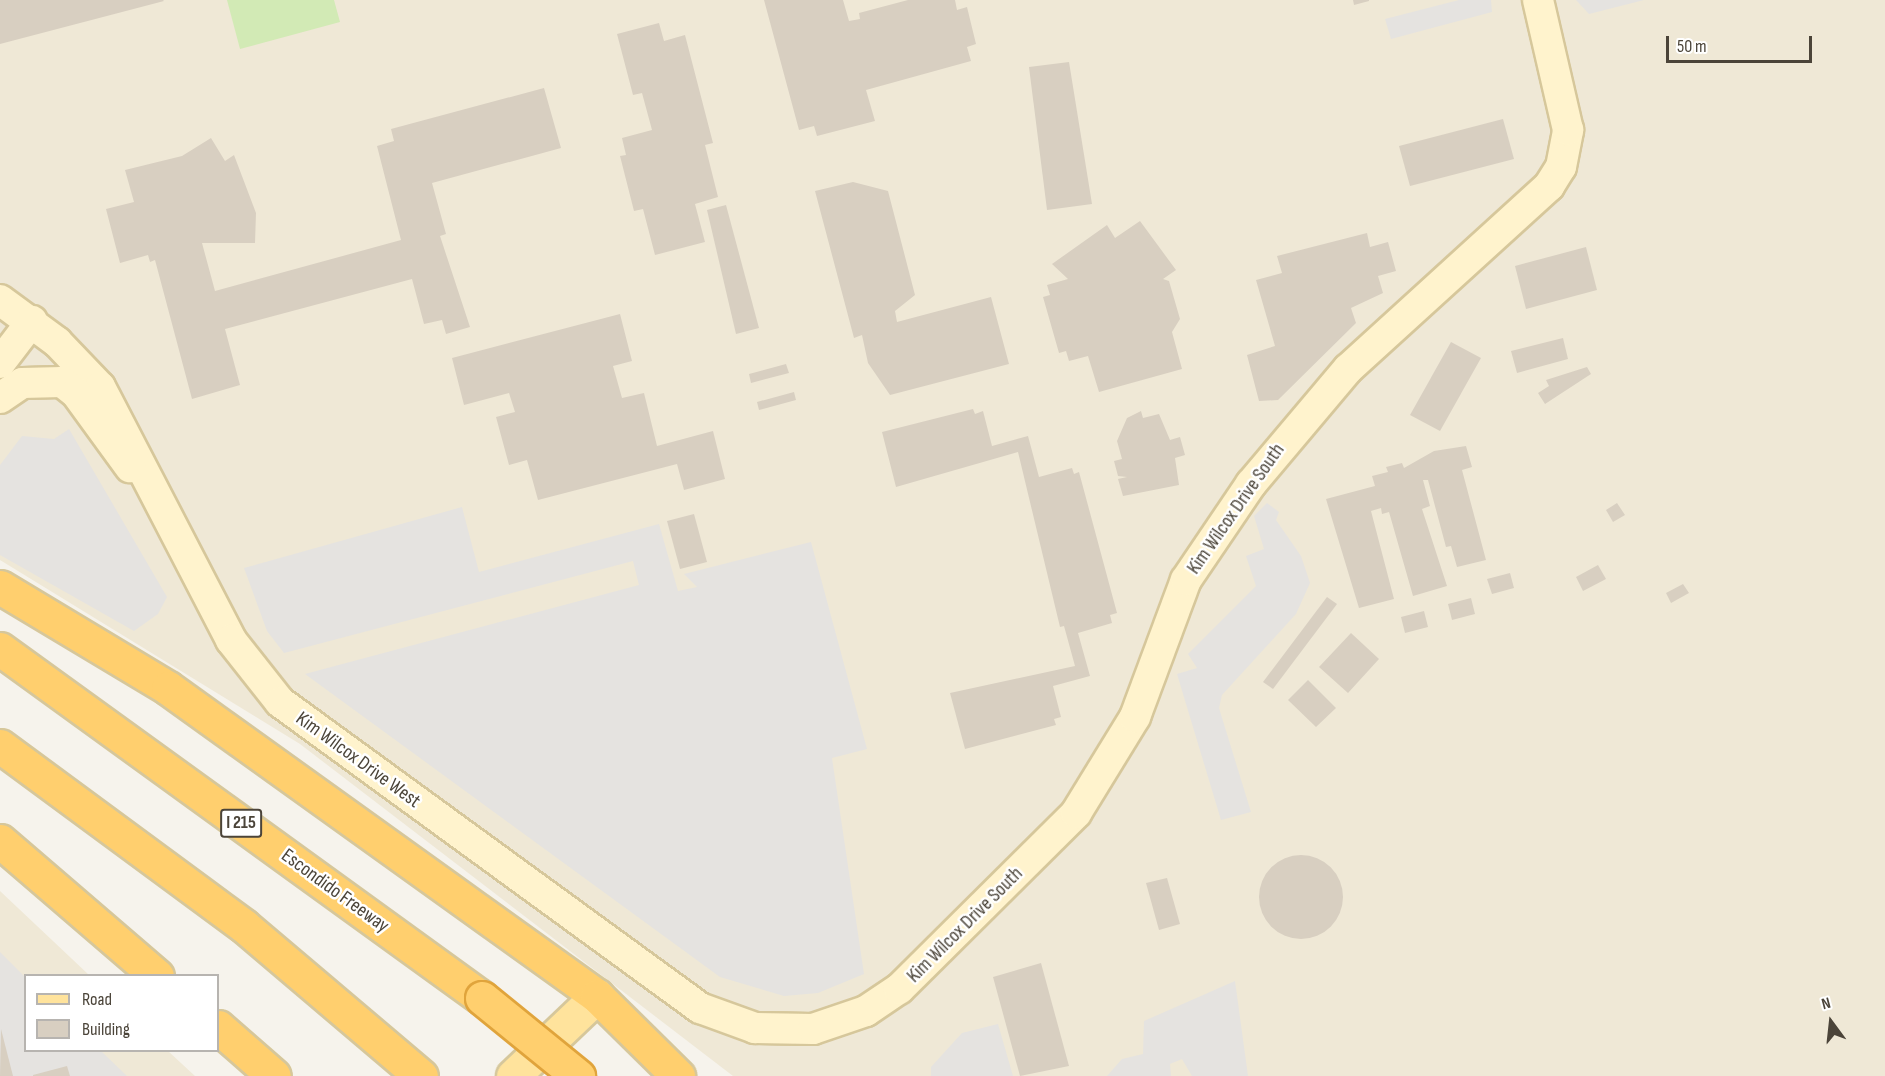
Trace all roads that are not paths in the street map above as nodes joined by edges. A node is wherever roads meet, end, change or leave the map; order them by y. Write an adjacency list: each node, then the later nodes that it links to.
1 (1538, 0): 13 (street, Kim Wilcox Drive South)
2 (0, 300): 3 (street, Kim Wilcox Drive West)
3 (32, 321): 4 (street); 6 (street, Kim Wilcox Drive West)
4 (0, 363)
5 (0, 398): 6 (street)
6 (167, 510): 13 (street, Kim Wilcox Drive West)
7 (0, 588): 12 (highway)
8 (0, 649): 18 (highway, Escondido Freeway / I 215, bridge)
9 (0, 746): 15 (highway)
10 (0, 841): 11 (highway)
11 (156, 974)
12 (597, 996): 17 (main road); 19 (highway)
13 (866, 1011)
14 (219, 1028): 16 (highway)
15 (413, 1069)
16 (274, 1076)
17 (513, 1076)
18 (578, 1076)
19 (678, 1076)

